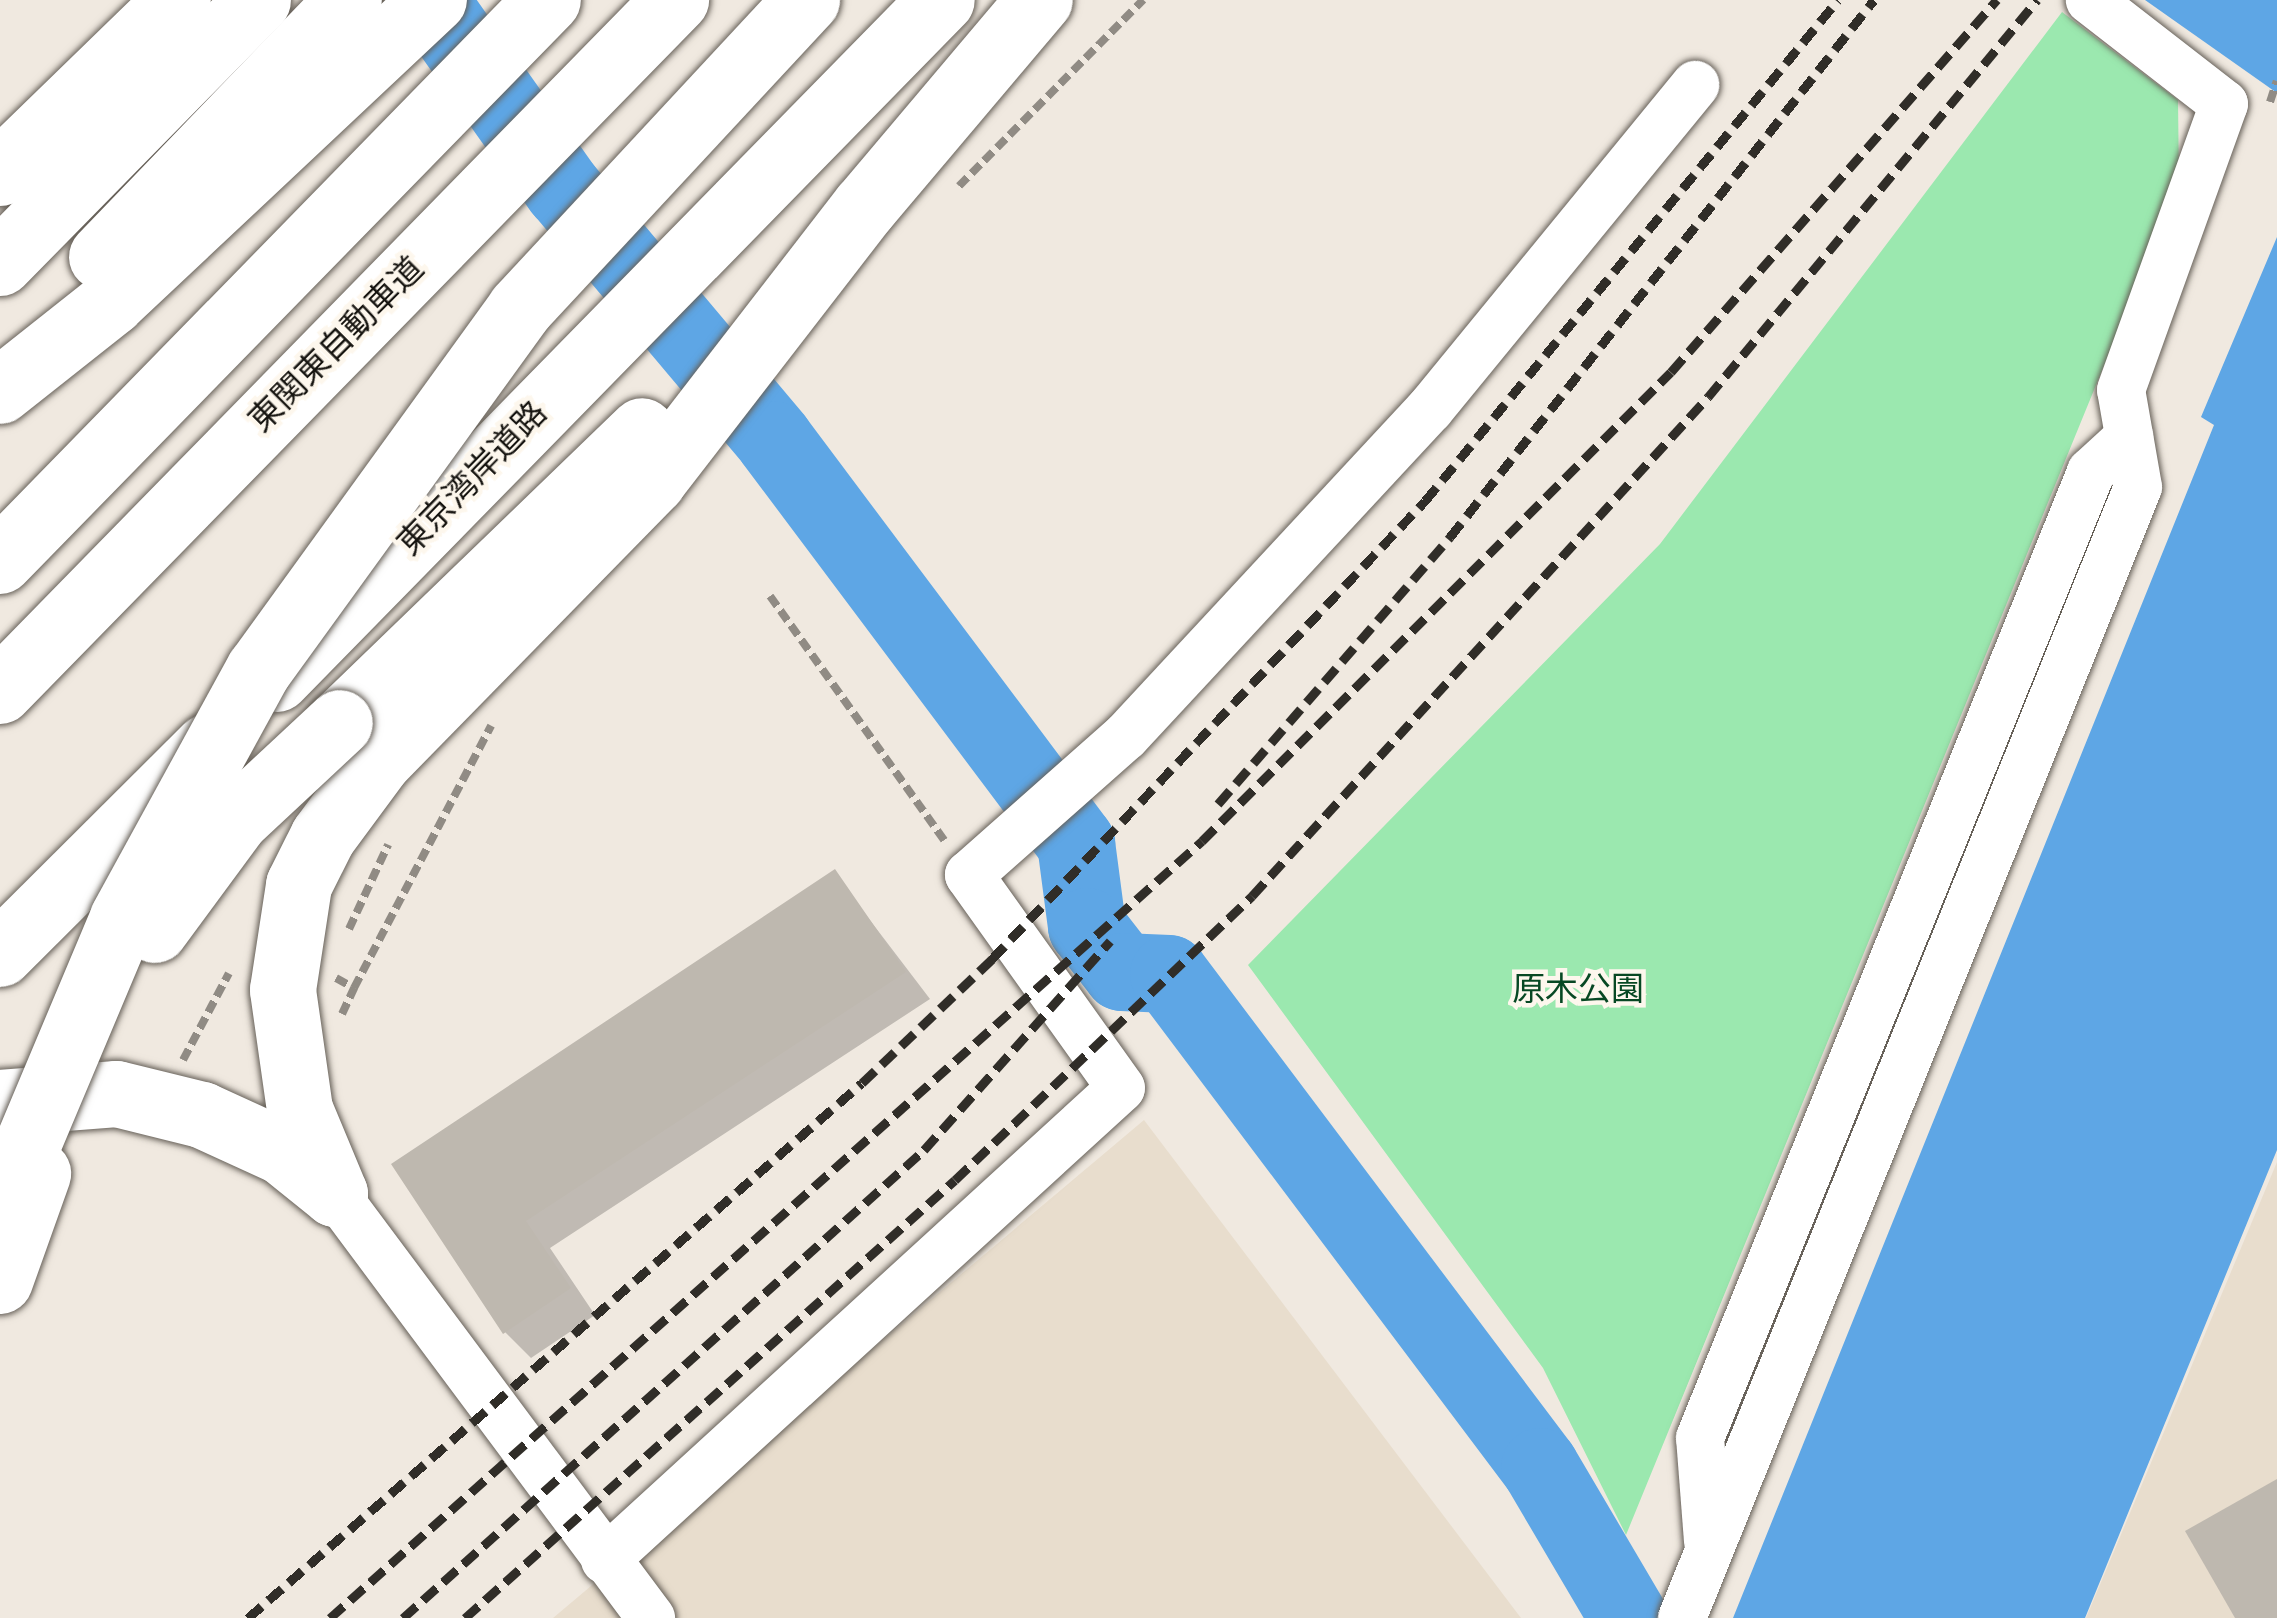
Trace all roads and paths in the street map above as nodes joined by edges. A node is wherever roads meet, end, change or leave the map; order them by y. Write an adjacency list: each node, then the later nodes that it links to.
1 (349, 0): 15 (highway)
2 (434, 0): 16 (highway)
3 (548, 0): 18 (highway)
4 (676, 0): 20 (highway, 東関東自動車道)
5 (808, 0): 29 (highway, bridge)
6 (942, 0): 25 (highway, 東京湾岸道路)
7 (1040, 0): 17 (highway)
8 (1143, 0): 13 (path)
9 (2090, 0): 33 (street)
10 (218, 14): 12 (highway); 14 (highway)
11 (1695, 85): 23 (street)
12 (0, 173)
13 (948, 199)
14 (0, 263)
15 (0, 362)
16 (0, 391)
17 (601, 506): 28 (highway); 30 (highway, bridge)
18 (0, 561)
19 (770, 596): 23 (path)
20 (0, 691)
21 (496, 717): 26 (path)
22 (395, 830): 24 (path)
23 (969, 875): 31 (street)
24 (343, 941)
25 (0, 954)
26 (340, 960)
27 (0, 1103): 28 (highway)
28 (335, 1194): 31 (street)
29 (0, 1211)
30 (0, 1281)
31 (605, 1560): 32 (street)
32 (651, 1618)
33 (1682, 1618)

